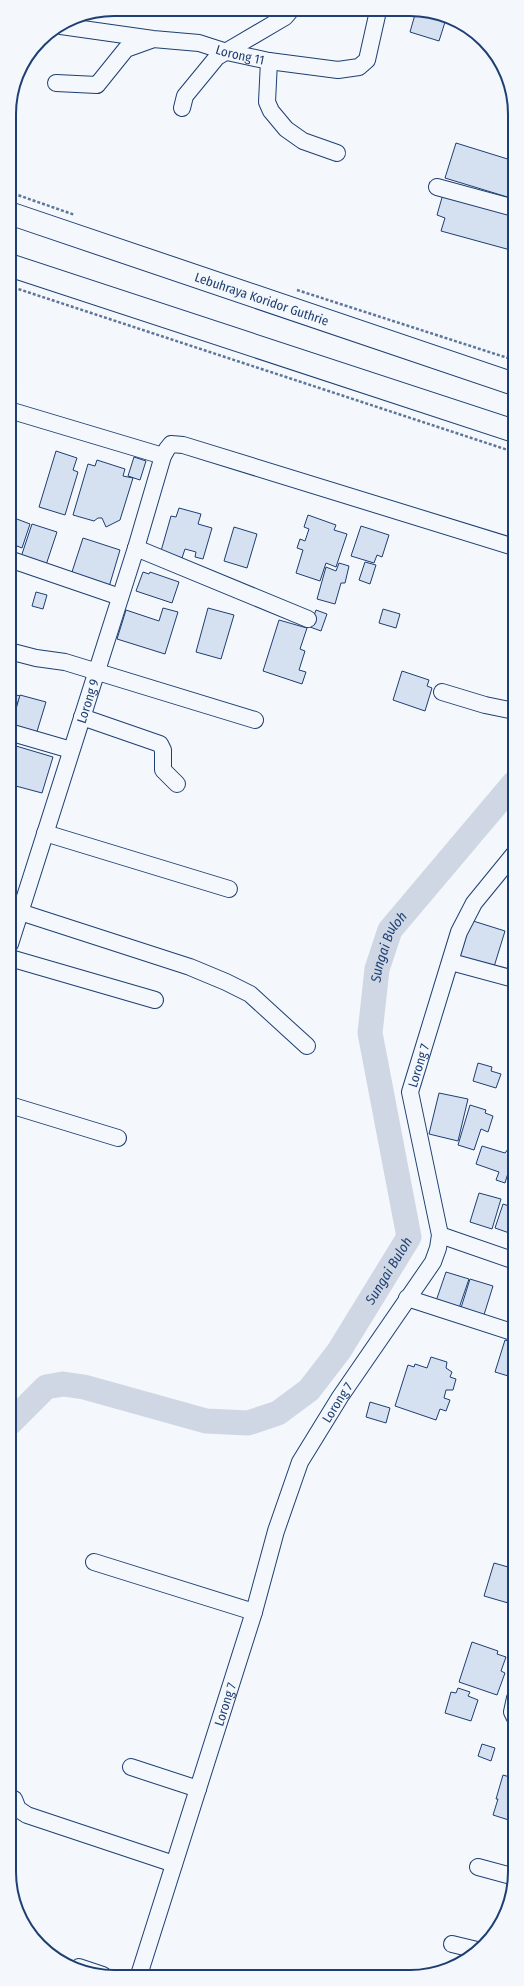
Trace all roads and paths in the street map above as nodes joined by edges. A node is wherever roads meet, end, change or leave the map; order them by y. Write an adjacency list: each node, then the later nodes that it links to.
1 (286, 16): 5 (street)
2 (377, 16): 6 (street, Lorong 11)
3 (69, 27): 4 (street, Lorong 11)
4 (153, 39): 5 (street, Lorong 11); 7 (street)
5 (227, 52): 6 (street, Lorong 11); 8 (street)
6 (269, 61): 9 (street)
7 (56, 83)
8 (182, 108)
9 (337, 153)
10 (437, 187): 12 (street)
11 (16, 194): 14 (path)
12 (508, 206)
13 (16, 215): 19 (highway, Lebuhraya Koridor Guthrie)
14 (81, 217)
15 (16, 268): 21 (highway)
16 (16, 288): 22 (path)
17 (290, 288): 18 (path)
18 (508, 358)
19 (508, 382)
20 (16, 412): 23 (street)
21 (508, 430)
22 (508, 450)
23 (163, 456): 24 (street); 25 (street, Lorong 9)
24 (508, 545)
25 (136, 548): 27 (street, Lorong 9); 28 (street)
26 (16, 561): 27 (street)
27 (120, 597): 30 (street, Lorong 9)
28 (308, 619)
29 (16, 653): 30 (street)
30 (96, 672): 33 (street, Lorong 9); 34 (street)
31 (442, 692): 32 (street)
32 (508, 711)
33 (82, 717): 36 (street, Lorong 9); 37 (street)
34 (255, 720)
35 (16, 734): 36 (street)
36 (71, 750): 38 (street, Lorong 9)
37 (177, 784)
38 (45, 833): 40 (street); 41 (street, Lorong 9)
39 (508, 861): 44 (street, Lorong 7)
40 (229, 889)
41 (20, 912): 42 (street, Lorong 9); 47 (street)
42 (16, 925)
43 (16, 960): 46 (street)
44 (451, 962): 45 (street); 50 (street, Lorong 7)
45 (508, 977)
46 (155, 1000)
47 (307, 1046)
48 (16, 1107): 49 (street)
49 (118, 1138)
50 (440, 1235): 51 (street); 52 (street, Lorong 7)
51 (508, 1260)
52 (406, 1298): 53 (street); 55 (street, Lorong 7)
53 (508, 1331)
54 (94, 1562): 55 (street)
55 (254, 1612): 57 (street, Lorong 7)
56 (131, 1766): 57 (street)
57 (198, 1789): 59 (street, Lorong 7)
58 (16, 1804): 59 (street)
59 (174, 1864): 64 (street, Lorong 7)
60 (478, 1867): 61 (street)
61 (508, 1875)
62 (452, 1944): 63 (street)
63 (471, 1948)
64 (141, 1970)

